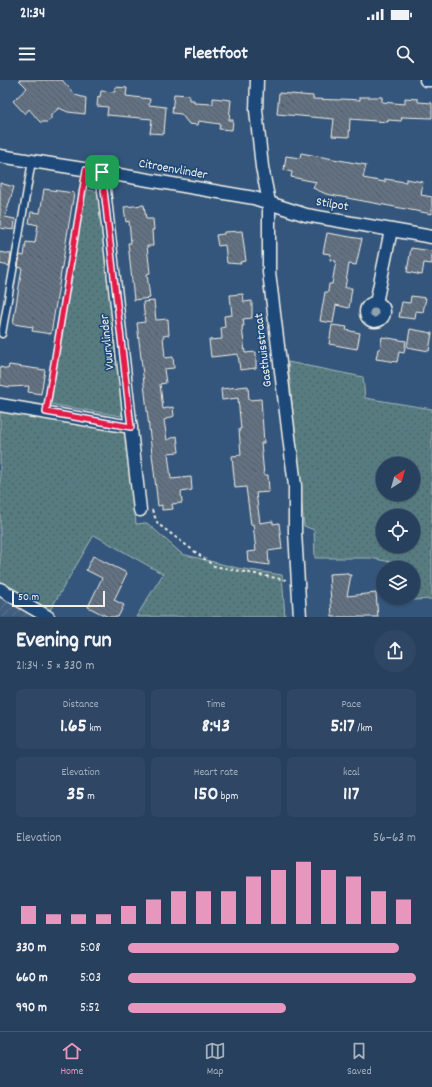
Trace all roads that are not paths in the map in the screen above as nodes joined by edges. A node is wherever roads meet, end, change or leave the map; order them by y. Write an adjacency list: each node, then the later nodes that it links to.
1 (256, 80): 7 (street, Gasthuisstraat)
2 (426, 80): 3 (street)
3 (432, 80)
4 (0, 156): 5 (street, Citroenvlinder)
5 (32, 161): 6 (street, Citroenvlinder); 11 (lane)
6 (102, 172): 7 (street, Citroenvlinder); 13 (street, Vuurvlinder)
7 (269, 202): 8 (street, Stilpot); 17 (street, Gasthuisstraat)
8 (391, 230): 9 (street, Stilpot); 10 (street)
9 (432, 237)
10 (376, 303)
11 (2, 334)
12 (0, 405): 13 (street)
13 (131, 427): 14 (street, Vuurvlinder)
14 (140, 510)
15 (0, 589): 16 (street)
16 (48, 617)
17 (300, 617)

